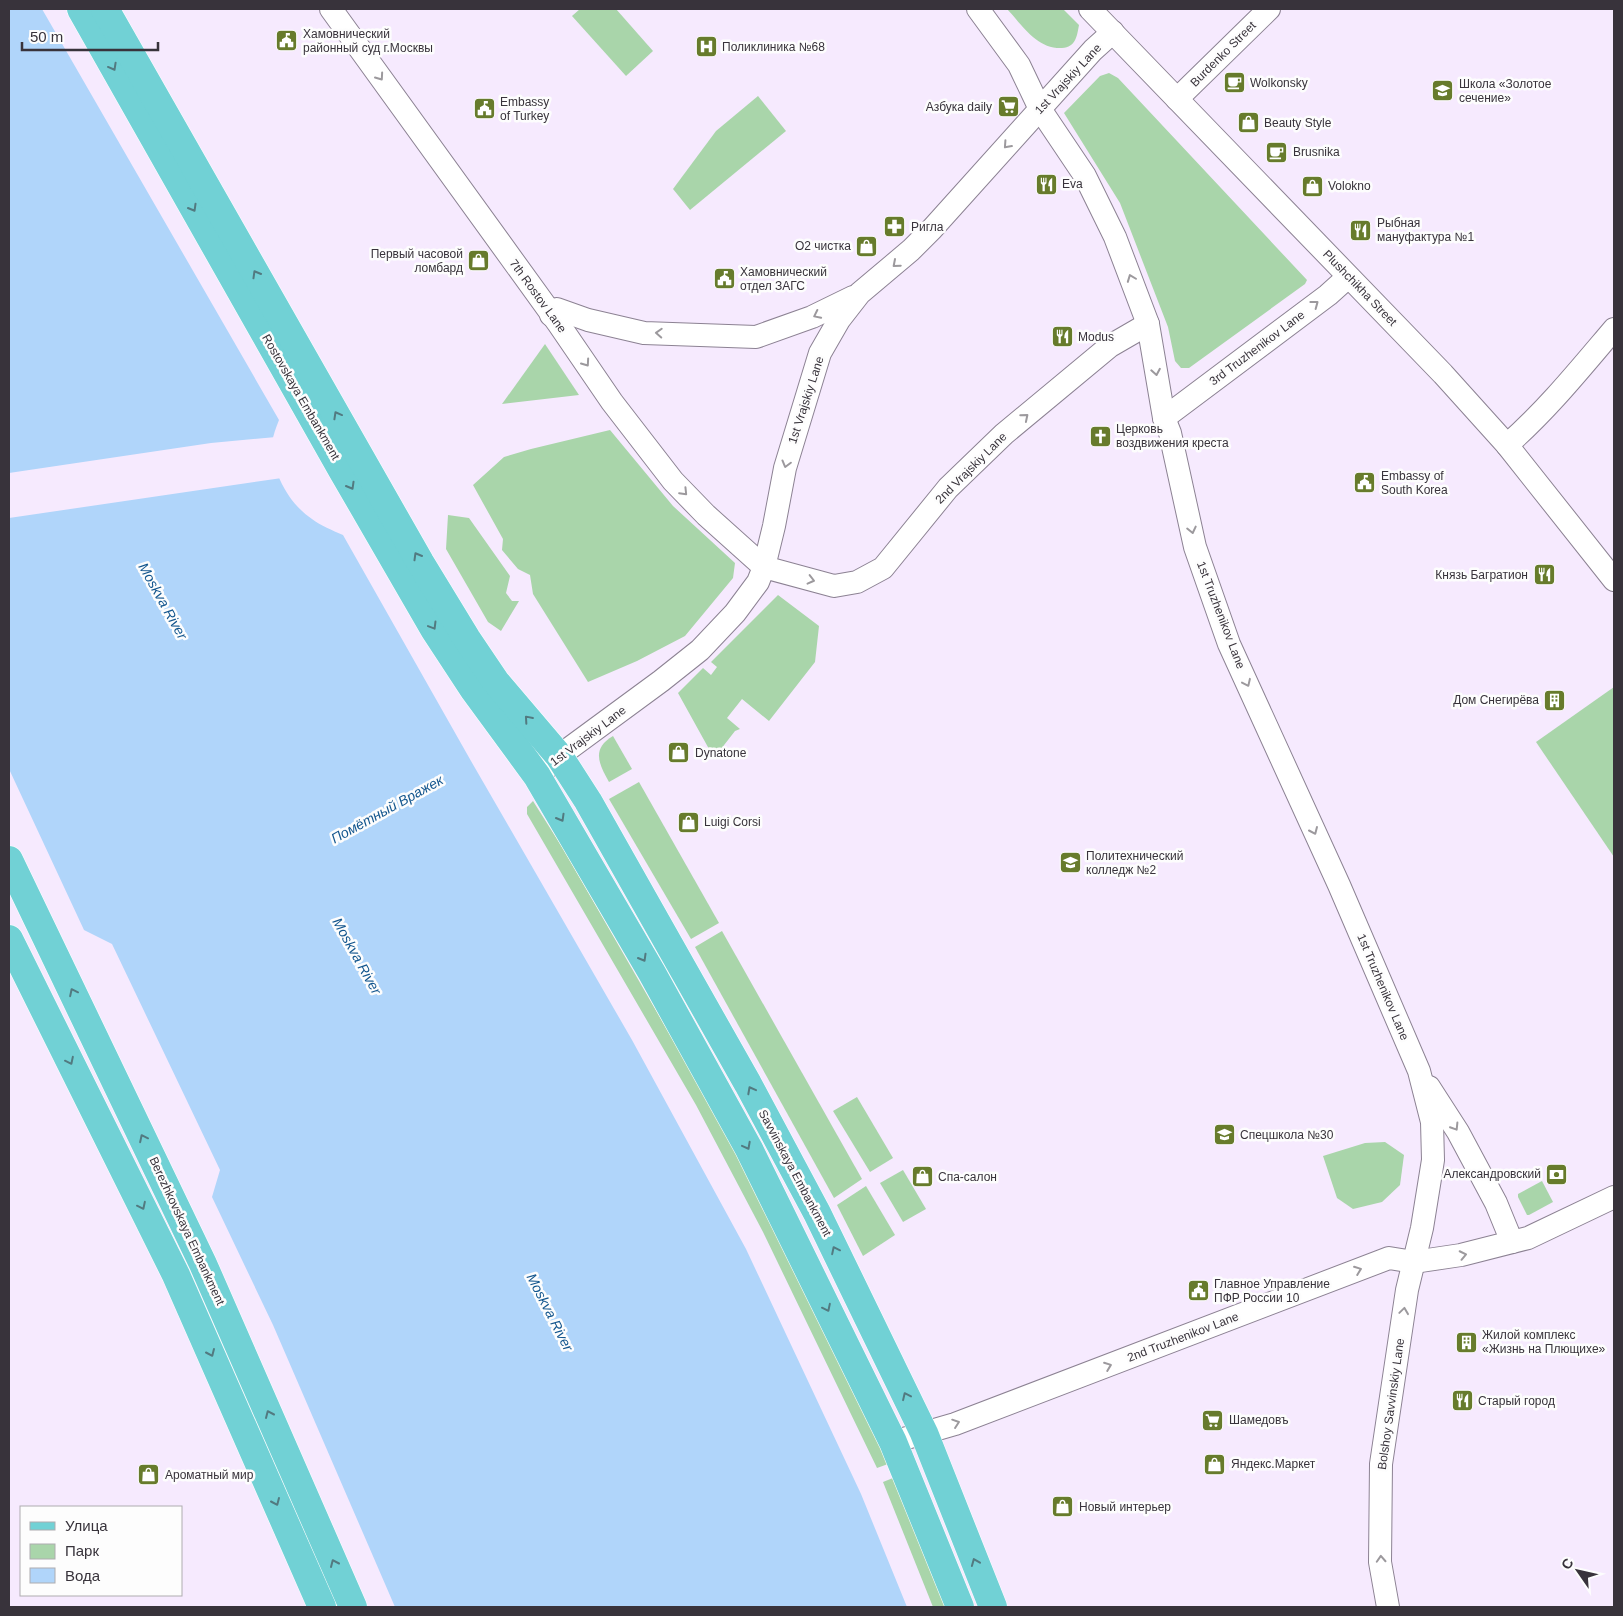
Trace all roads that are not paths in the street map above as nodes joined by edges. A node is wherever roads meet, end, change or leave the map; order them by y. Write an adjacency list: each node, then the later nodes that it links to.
1 (81, 9): 20 (main road, Rostovskaya Embankment, one-way to 20)
2 (105, 9): 19 (main road, Rostovskaya Embankment, one-way to 2)
3 (331, 9): 12 (street, 7th Rostov Lane, one-way to 12)
4 (1090, 9): 7 (street, Plushchikha Street)
5 (1269, 9): 8 (street, Burdenko Street)
6 (981, 12): 9 (street, 1st Truzhenikov Lane)
7 (1113, 32): 8 (street, Plushchikha Street); 9 (street, 1st Vrajskiy Lane)
8 (1177, 99): 10 (street, Plushchikha Street)
9 (1040, 109): 11 (street, 1st Vrajskiy Lane, one-way to 11); 13 (street, 1st Truzhenikov Lane, one-way to 9)
10 (1348, 276): 15 (street, 3rd Truzhenikov Lane, one-way to 10); 16 (street, Plushchikha Street)
11 (860, 293): 12 (street, one-way to 12); 17 (street, 1st Vrajskiy Lane, one-way to 17)
12 (554, 319): 17 (street, 7th Rostov Lane, one-way to 17)
13 (1148, 324): 15 (street, 1st Truzhenikov Lane, one-way to 15); 17 (street, 2nd Vrajskiy Lane, one-way to 13)
14 (1614, 328): 16 (street)
15 (1164, 418): 23 (street, 1st Truzhenikov Lane, one-way to 23)
16 (1507, 445): 18 (street, Plushchikha Street)
17 (764, 567): 19 (street, 1st Vrajskiy Lane)
18 (1614, 580)
19 (559, 756): 20 (street, 1st Vrajskiy Lane); 27 (main road, Savvinskaya Embankment, one-way to 19)
20 (537, 776): 28 (main road, one-way to 28)
21 (9, 860): 30 (main road, Berezhkovskaya Embankment, one-way to 21)
22 (9, 939): 29 (main road, one-way to 29)
23 (1419, 1071): 25 (street, one-way to 25); 26 (street, 1st Truzhenikov Lane)
24 (1614, 1197): 25 (street, 2nd Truzhenikov Lane)
25 (1512, 1242): 26 (street, 2nd Truzhenikov Lane, one-way to 25)
26 (1414, 1262): 27 (street, 2nd Truzhenikov Lane, one-way to 26); 33 (street, Bolshoy Savvinskiy Lane, one-way to 26)
27 (924, 1433): 28 (street, 2nd Truzhenikov Lane); 32 (main road, Savvinskaya Embankment, one-way to 27)
28 (893, 1442): 31 (main road)
29 (322, 1607)
30 (353, 1607)
31 (960, 1607)
32 (993, 1607)
33 (1388, 1607)

